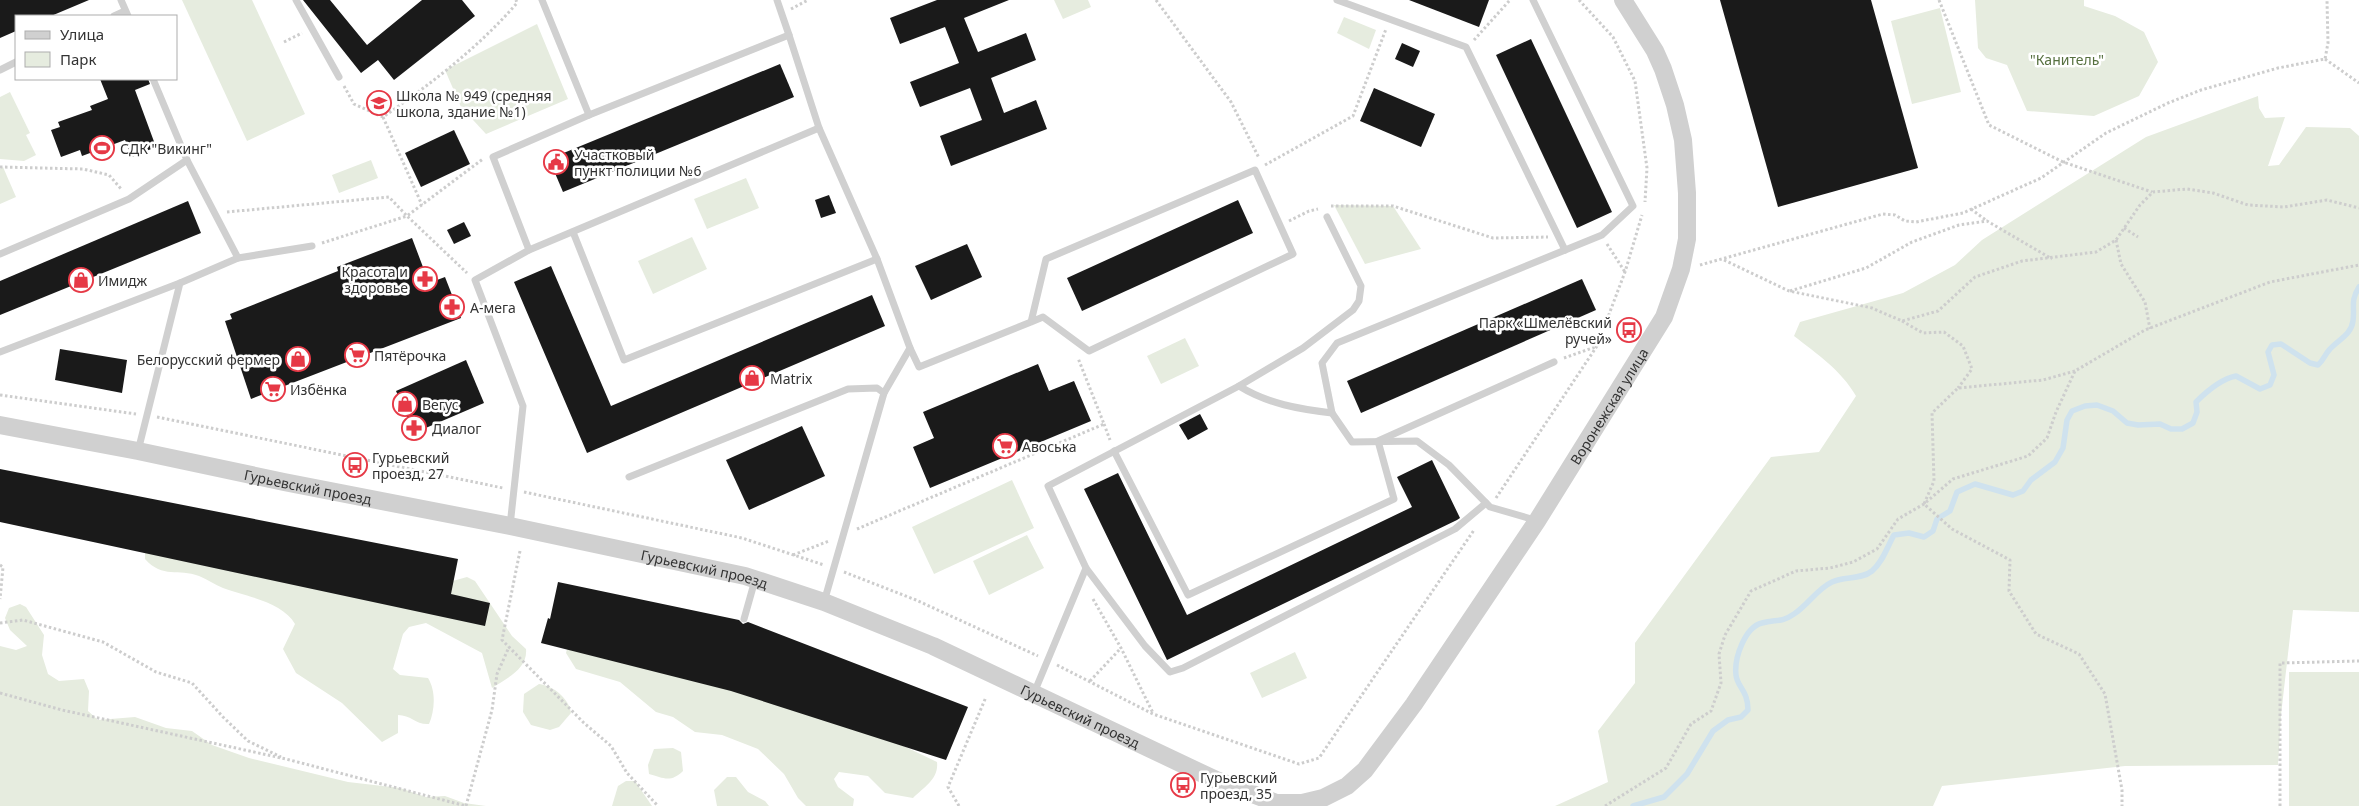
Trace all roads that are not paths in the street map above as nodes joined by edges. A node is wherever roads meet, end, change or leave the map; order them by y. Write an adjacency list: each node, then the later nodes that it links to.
1 (121, 0): 8 (lane)
2 (296, 0): 12 (lane)
3 (542, 0): 14 (lane)
4 (777, 0): 9 (lane)
5 (1337, 0): 21 (lane)
6 (1533, 0): 21 (lane)
7 (1623, 0): 39 (street, Воронежская улица)
8 (126, 14)
9 (790, 35): 14 (lane); 15 (lane)
10 (15, 62): 11 (lane)
11 (0, 70)
12 (339, 77)
13 (154, 80): 16 (lane)
14 (589, 115): 20 (lane)
15 (819, 128): 18 (lane); 24 (lane)
16 (187, 160): 22 (lane); 23 (lane)
17 (1327, 217): 30 (lane)
18 (573, 232): 20 (lane); 24 (lane)
19 (312, 246): 23 (lane)
20 (529, 250): 40 (lane)
21 (1564, 250): 32 (lane)
22 (0, 254)
23 (238, 258): 25 (lane)
24 (877, 259): 27 (lane)
25 (180, 283): 28 (lane); 35 (lane)
26 (1031, 322): 26 (lane); 27 (lane)
27 (910, 348): 31 (lane)
28 (0, 352)
29 (1554, 362): 34 (lane)
30 (1239, 386): 32 (lane); 36 (lane)
31 (884, 393): 37 (lane); 43 (lane)
32 (1332, 414): 34 (lane)
33 (0, 425): 35 (street, Гурьевский проезд)
34 (1378, 441): 36 (lane); 38 (lane)
35 (138, 451): 40 (street, Гурьевский проезд)
36 (1114, 451): 41 (lane)
37 (629, 477)
38 (1488, 505): 39 (lane); 41 (lane)
39 (1537, 521): 46 (street, Воронежская улица)
40 (510, 526): 42 (street, Гурьевский проезд)
41 (1086, 568): 45 (lane)
42 (755, 580): 43 (street, Гурьевский проезд); 44 (lane)
43 (824, 602): 45 (street, Гурьевский проезд)
44 (744, 619)
45 (1034, 693): 47 (street, Гурьевский проезд)
46 (1365, 770): 47 (street, Гурьевский проезд)
47 (1326, 802)

